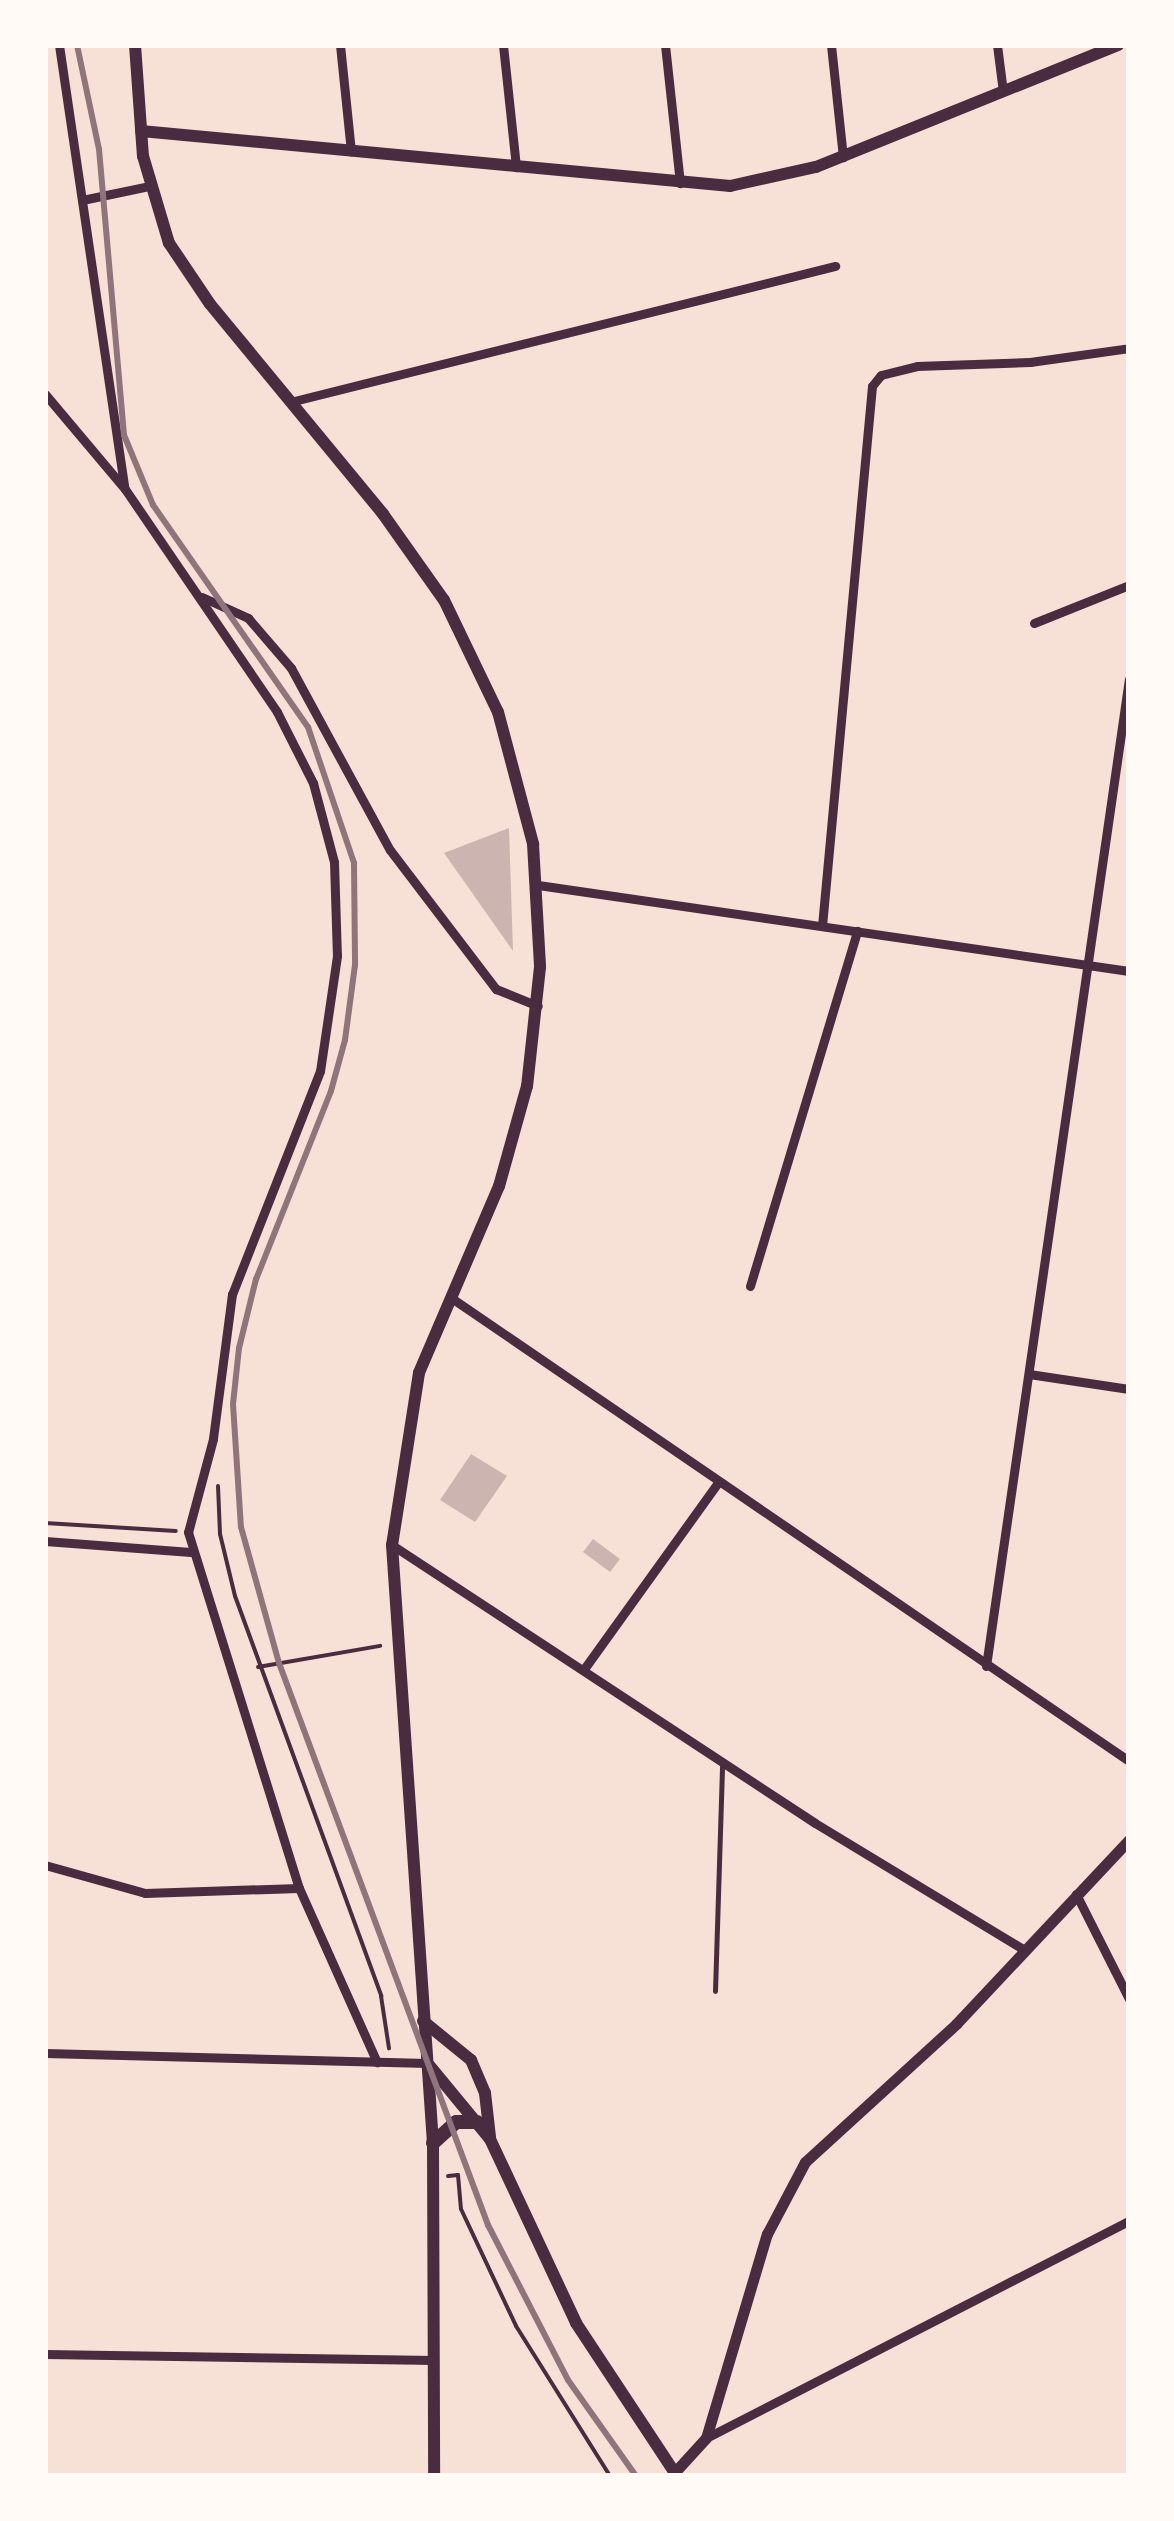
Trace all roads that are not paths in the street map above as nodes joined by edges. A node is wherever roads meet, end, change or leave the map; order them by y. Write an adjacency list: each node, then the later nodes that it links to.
1 (60, 45): 16 (street)
2 (135, 45): 10 (main road)
3 (340, 45): 11 (street)
4 (503, 45): 13 (street)
5 (666, 45): 14 (street)
6 (831, 45): 12 (street)
7 (998, 45): 9 (street)
8 (1118, 45): 9 (main road)
9 (1003, 92): 12 (main road)
10 (141, 131): 11 (main road); 15 (main road)
11 (352, 151): 13 (main road)
12 (843, 157): 14 (main road)
13 (516, 167): 14 (main road)
14 (680, 182)
15 (149, 186): 16 (street); 20 (main road)
16 (87, 199): 21 (street)
17 (835, 266): 20 (street)
18 (1129, 348): 27 (street)
19 (45, 394): 21 (street)
20 (290, 402): 26 (main road)
21 (125, 488): 23 (street)
22 (1129, 586): 24 (street)
23 (200, 596): 31 (street); 39 (street)
24 (1034, 623)
25 (1129, 679): 29 (street)
26 (538, 886): 27 (street); 31 (main road)
27 (822, 926): 28 (street)
28 (857, 932): 29 (street); 32 (street)
29 (1088, 965): 30 (street); 34 (street)
30 (1129, 971)
31 (538, 1006): 33 (main road)
32 (750, 1286)
33 (448, 1296): 36 (street); 38 (main road)
34 (1028, 1374): 35 (street); 40 (street)
35 (1129, 1389)
36 (718, 1482): 40 (street); 41 (street)
37 (45, 1542): 39 (street)
38 (392, 1545): 41 (street); 51 (main road)
39 (191, 1552): 46 (street)
40 (986, 1666): 42 (street)
41 (584, 1670): 43 (street)
42 (1129, 1761)
43 (722, 1763): 48 (street); 49 (lane)
44 (1129, 1840): 47 (street)
45 (45, 1864): 46 (street)
46 (299, 1888): 53 (street)
47 (1076, 1894): 48 (street); 50 (street)
48 (1025, 1950): 61 (street)
49 (715, 1991)
50 (1129, 1999)
51 (423, 2021): 54 (main road); 56 (main road)
52 (45, 2052): 53 (street)
53 (378, 2062): 54 (street)
54 (427, 2063): 55 (main road); 57 (main road)
55 (477, 2122): 56 (main road); 57 (main road)
56 (490, 2139): 62 (main road)
57 (434, 2143): 60 (main road)
58 (1129, 2220): 61 (street)
59 (45, 2354): 60 (street)
60 (434, 2360): 63 (main road)
61 (706, 2438): 62 (street)
62 (676, 2474)
63 (434, 2476)

